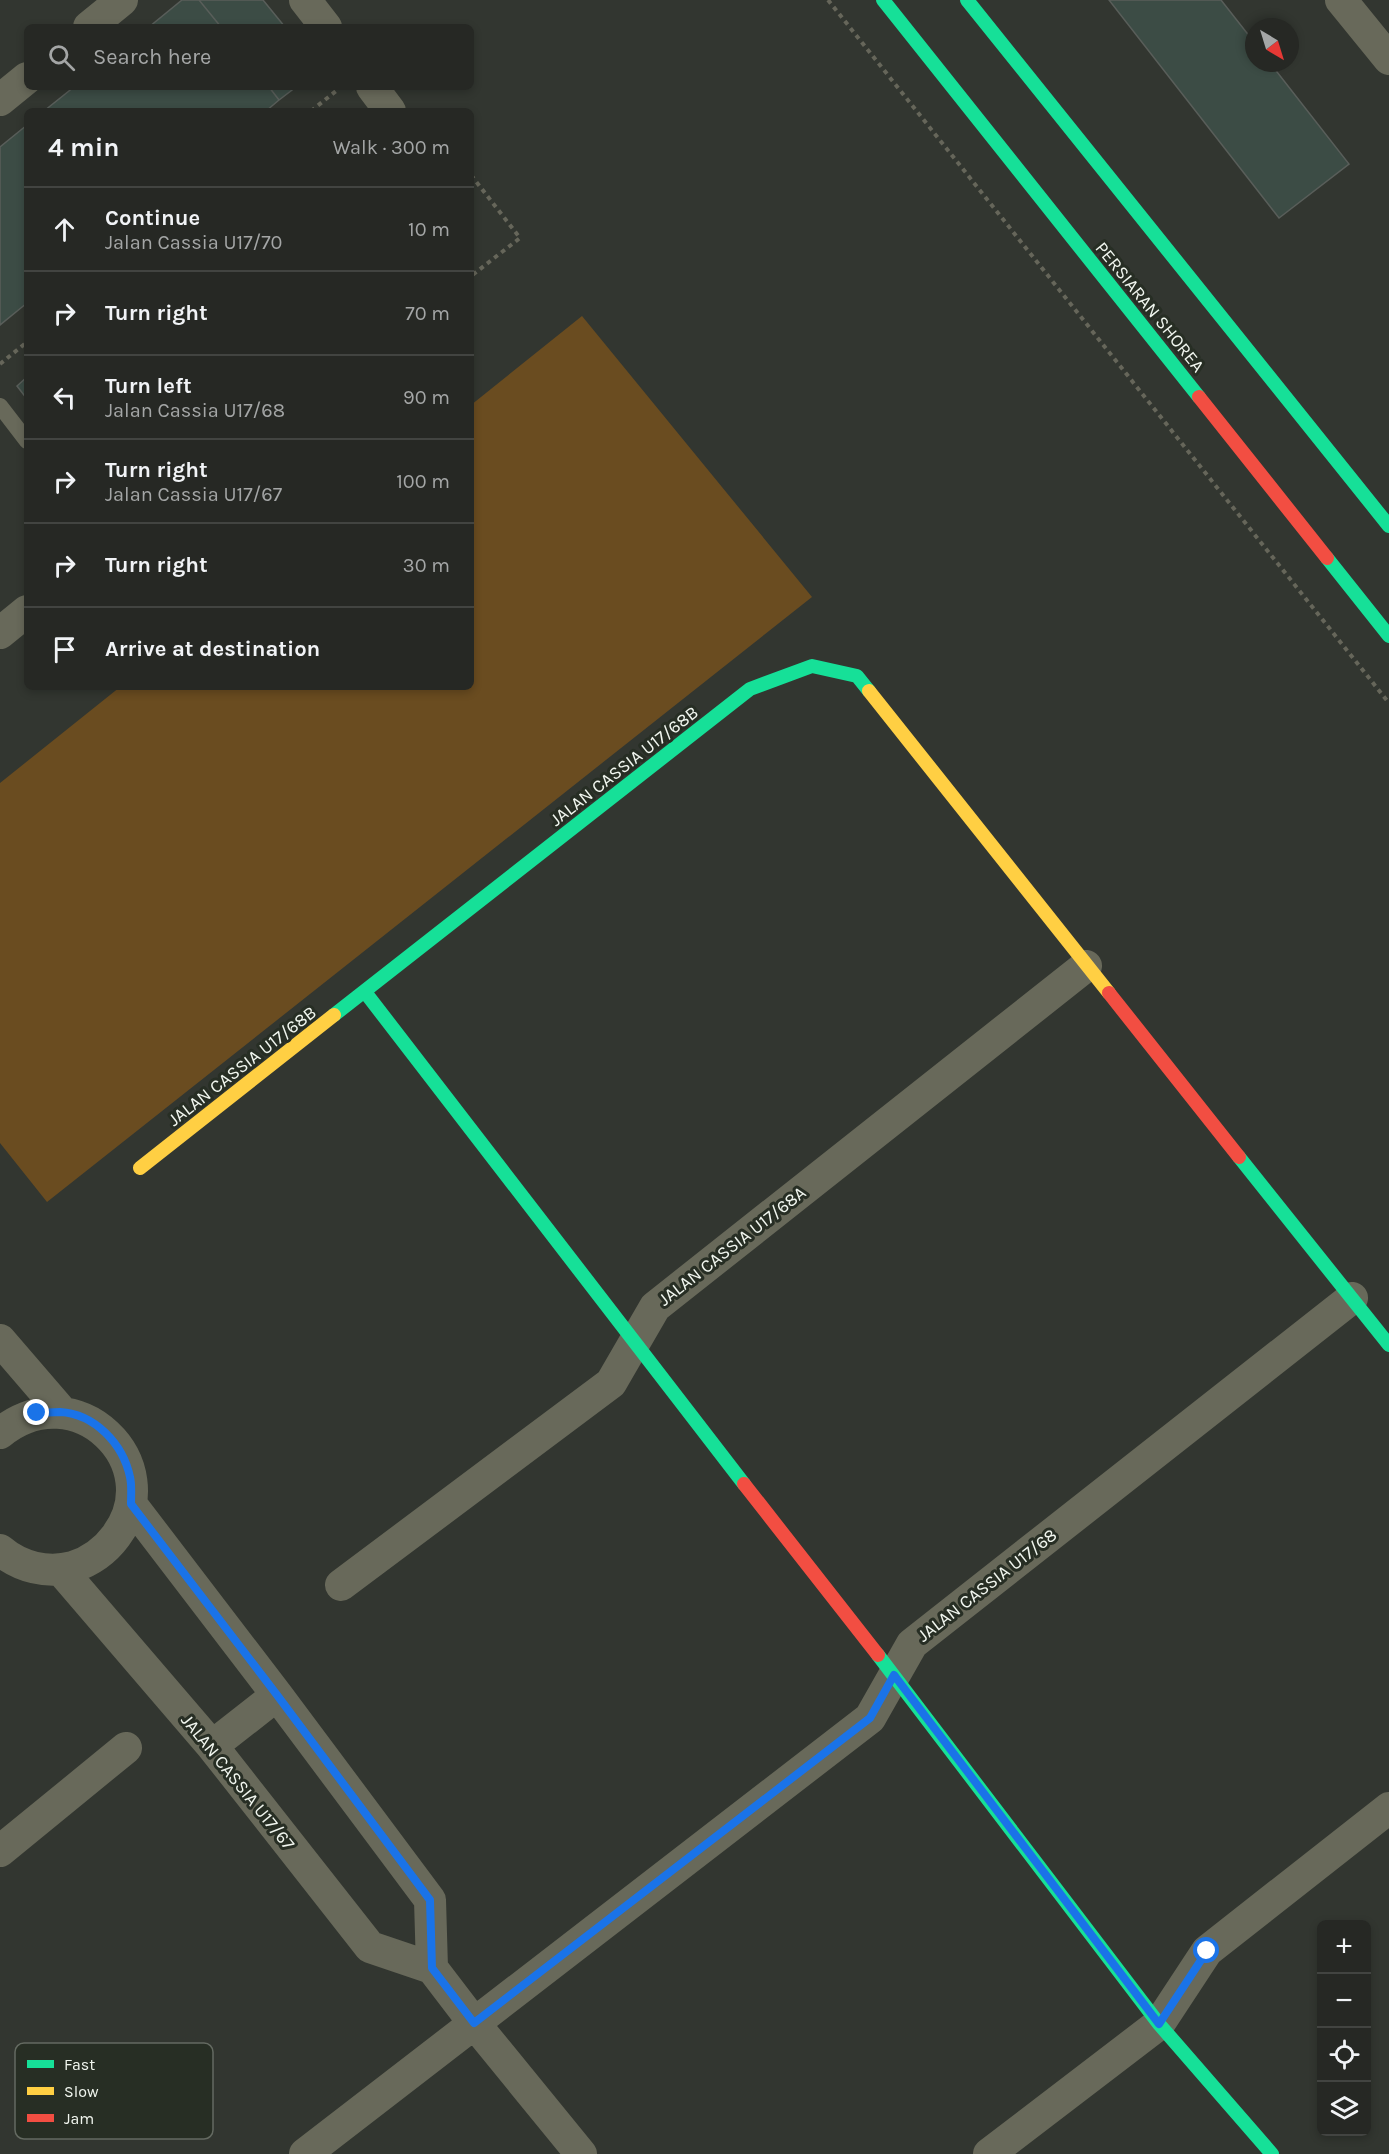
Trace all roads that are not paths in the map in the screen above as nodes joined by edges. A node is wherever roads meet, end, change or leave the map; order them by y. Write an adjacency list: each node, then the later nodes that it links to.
1 (122, 0): 6 (street)
2 (305, 0): 7 (street)
3 (883, 0): 18 (street, PERSIARAN SHOREA)
4 (967, 0): 15 (street)
5 (1341, 0): 8 (street)
6 (93, 24)
7 (324, 24)
8 (1389, 59)
9 (24, 80): 11 (street)
10 (374, 90): 12 (street)
11 (0, 100)
12 (388, 108)
13 (0, 406): 14 (lane)
14 (24, 437)
15 (1389, 526)
16 (24, 613): 17 (street)
17 (0, 633)
18 (1389, 636)
19 (1086, 966): 20 (street, JALAN CASSIA U17/68B); 22 (street, JALAN CASSIA U17/68B); 24 (street, JALAN CASSIA U17/68A)
20 (365, 992): 21 (street, JALAN CASSIA U17/68B); 24 (street)
21 (140, 1168)
22 (1352, 1298): 25 (street, JALAN CASSIA U17/68B); 32 (street, JALAN CASSIA U17/68)
23 (0, 1340): 26 (street)
24 (634, 1342): 31 (street, JALAN CASSIA U17/68A); 32 (street)
25 (1389, 1346)
26 (62, 1412): 27 (street); 28 (street)
27 (0, 1433)
28 (131, 1504): 30 (street); 33 (street)
29 (0, 1550): 30 (street)
30 (61, 1570): 34 (street, JALAN CASSIA U17/67)
31 (341, 1585)
32 (894, 1675): 39 (street, JALAN CASSIA U17/68); 40 (street)
33 (277, 1695): 34 (street); 38 (street)
34 (212, 1746): 38 (street, JALAN CASSIA U17/67)
35 (126, 1748): 37 (street)
36 (1389, 1808): 40 (street)
37 (0, 1851)
38 (432, 1968): 39 (street)
39 (474, 2023): 41 (street, JALAN CASSIA U17/68); 42 (street)
40 (1159, 2024): 43 (street); 44 (street)
41 (306, 2154)
42 (581, 2154)
43 (989, 2154)
44 (1272, 2154)

